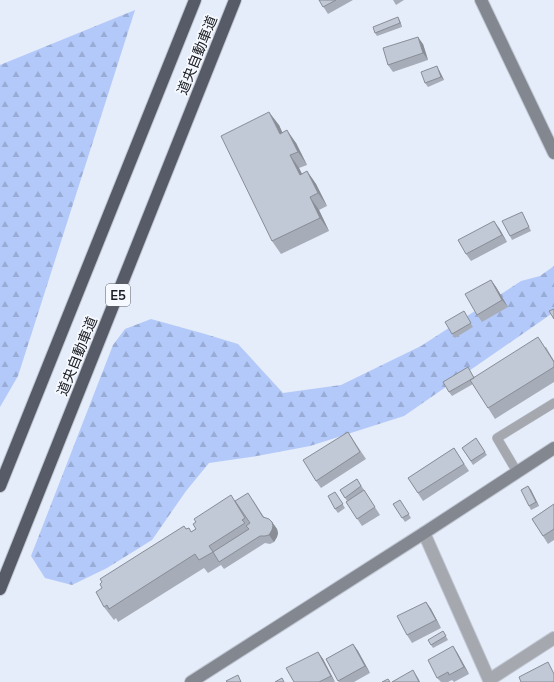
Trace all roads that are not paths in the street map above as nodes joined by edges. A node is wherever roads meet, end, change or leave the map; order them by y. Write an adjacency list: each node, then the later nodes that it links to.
1 (195, 0): 8 (highway, 道央自動車道)
2 (235, 0): 10 (highway, 道央自動車道 / E5)
3 (482, 0): 4 (street)
4 (554, 153)
5 (554, 402): 7 (lane)
6 (554, 448): 7 (street)
7 (517, 472): 9 (street)
8 (0, 486)
9 (424, 533): 12 (street); 13 (street)
10 (0, 589)
11 (554, 638): 12 (street)
12 (489, 681)
13 (191, 682)

